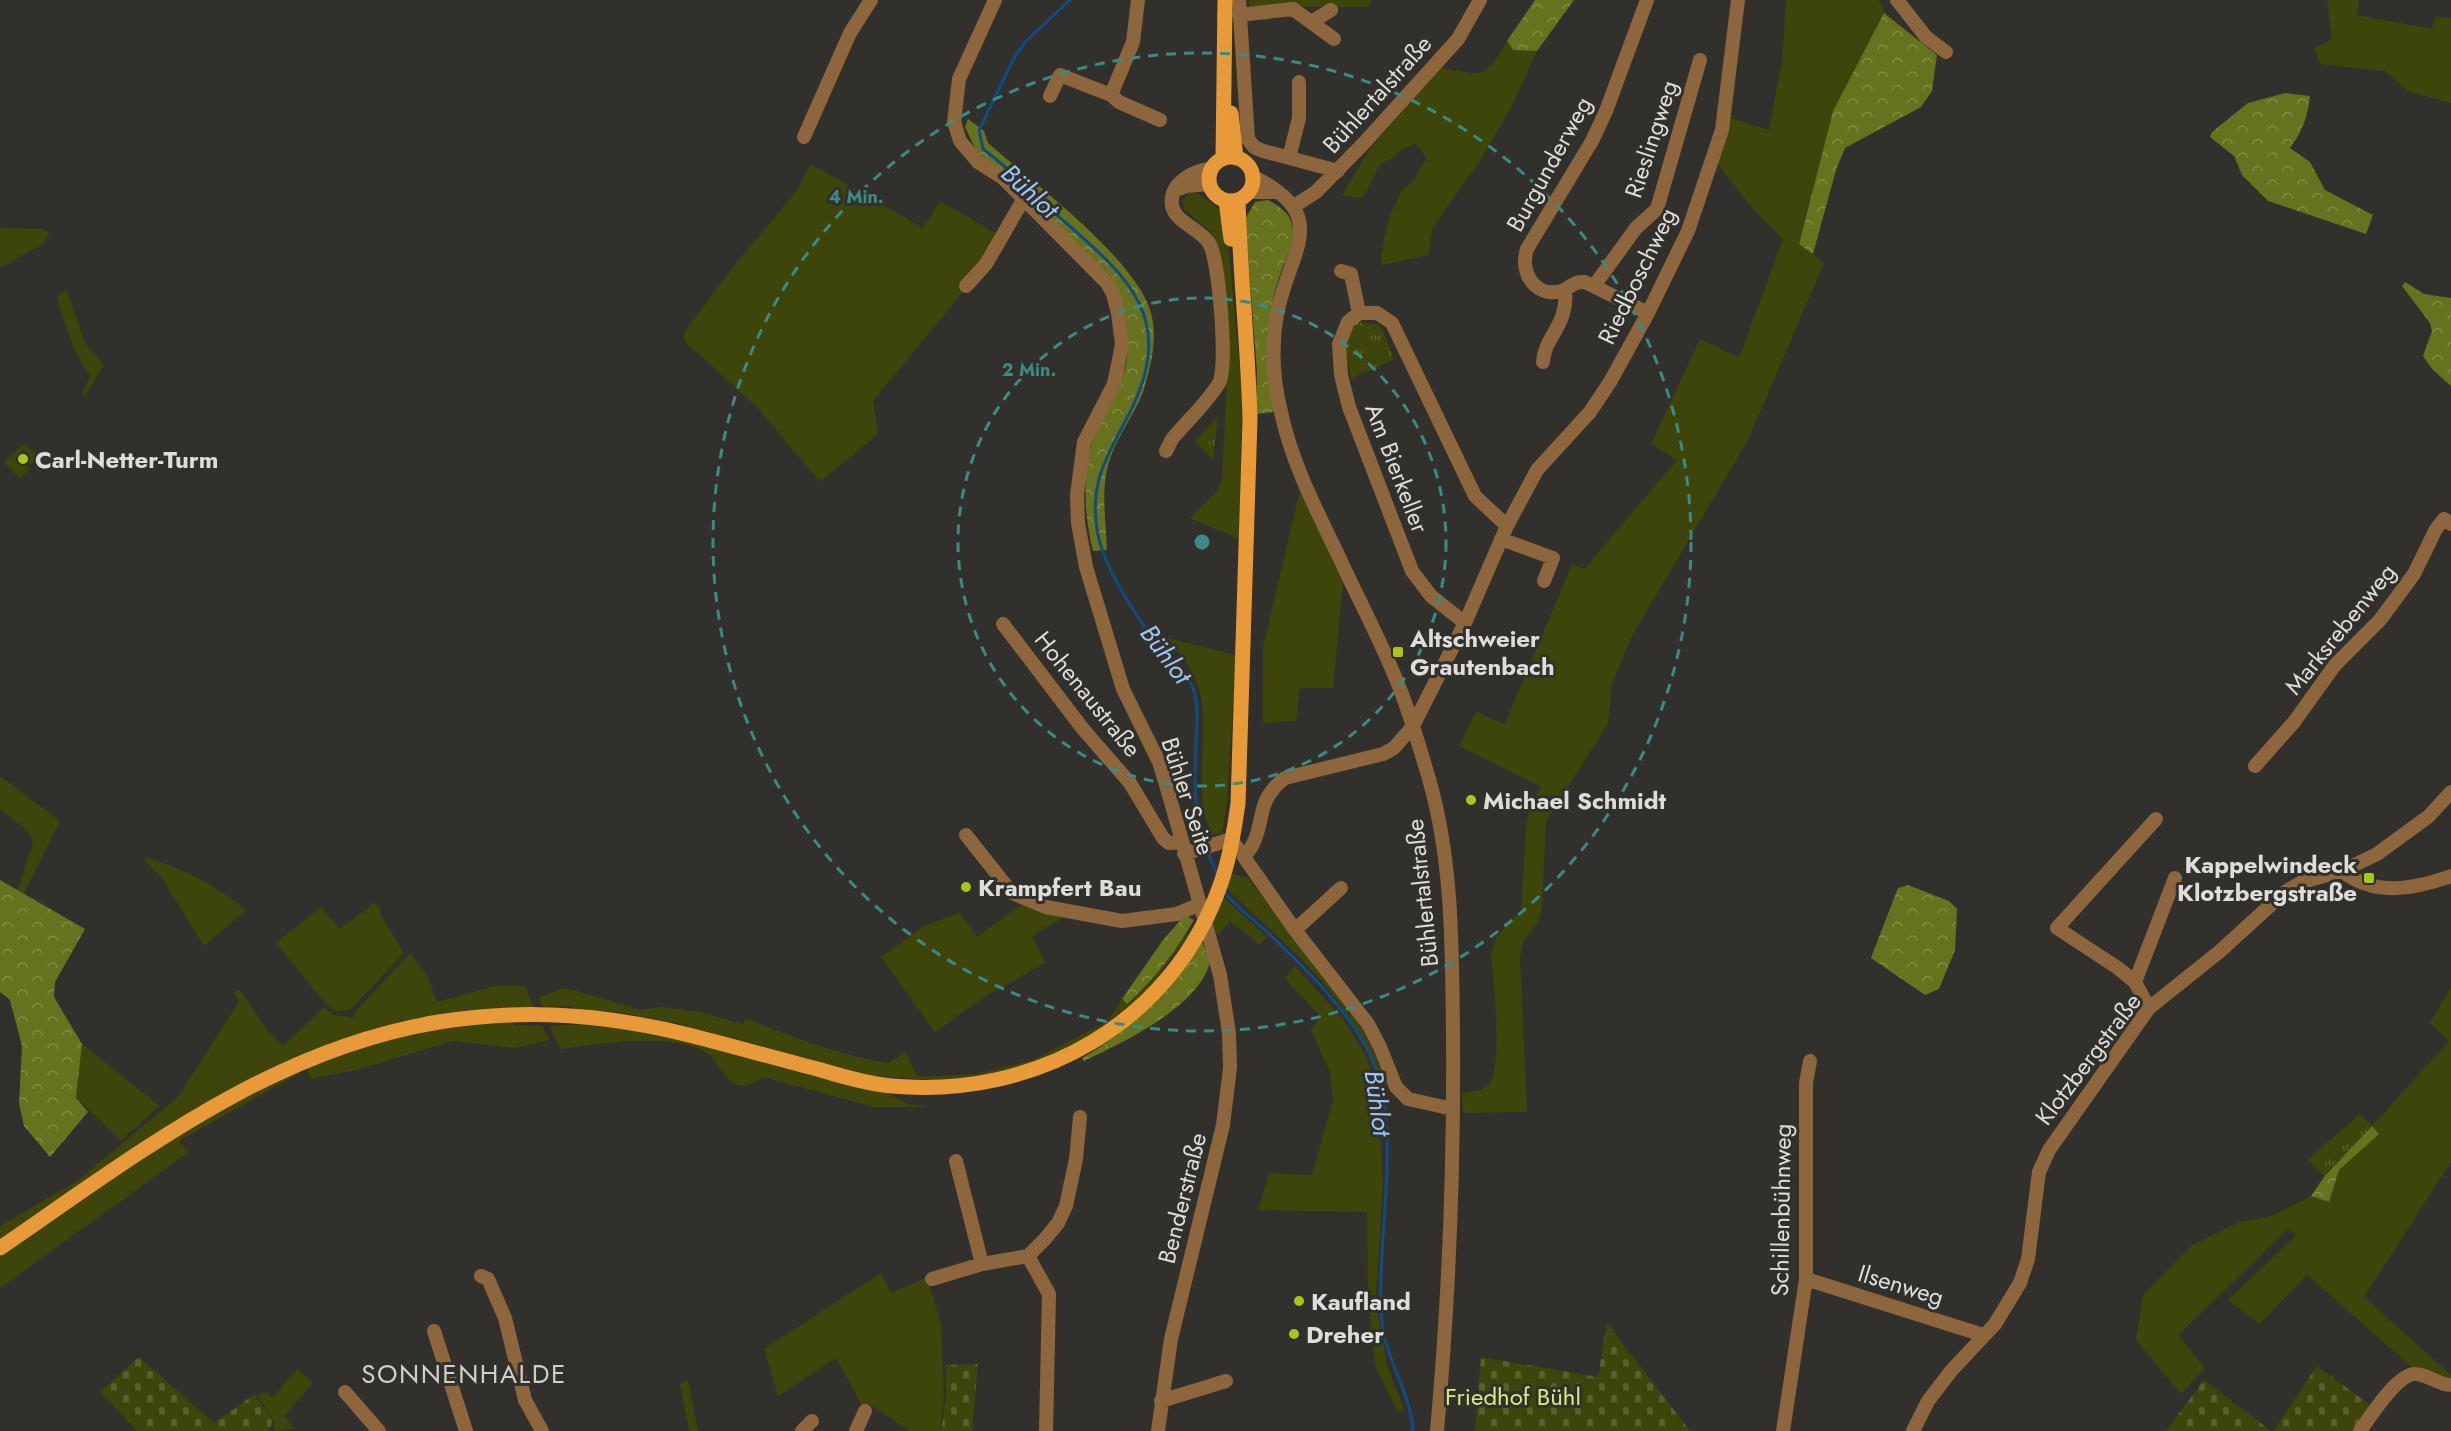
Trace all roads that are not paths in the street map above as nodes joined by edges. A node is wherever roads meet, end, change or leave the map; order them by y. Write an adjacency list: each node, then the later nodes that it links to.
1 (871, 0): 20 (street)
2 (995, 0): 27 (street, Bühler Seite)
3 (1138, 0): 17 (street)
4 (1225, 0): 22 (main road)
5 (1239, 0): 11 (street)
6 (1480, 0): 23 (street, Bühlertalstraße)
7 (1647, 0): 32 (street, Burgunderweg)
8 (1737, 0): 34 (street, Riedboschweg)
9 (1897, 0): 14 (street)
10 (1331, 10): 12 (street)
11 (1239, 15): 12 (street); 21 (street)
12 (1313, 21): 13 (street)
13 (1334, 39)
14 (1946, 52)
15 (1700, 60): 31 (street, Rieslingweg)
16 (1299, 82): 21 (street)
17 (1111, 95): 18 (street); 19 (street)
18 (1050, 96)
19 (1160, 120)
20 (804, 137)
21 (1289, 158): 23 (street)
22 (1220, 167): 24 (main road); 26 (main road); 36 (street)
23 (1338, 171): 28 (street, Bühlertalstraße)
24 (1252, 176): 25 (street); 26 (main road)
25 (1280, 193): 26 (street); 28 (street)
26 (1238, 197): 65 (main road)
27 (1023, 200): 30 (street); 50 (street, Bühler Seite)
28 (1294, 206): 44 (street, Bühlertalstraße)
29 (1341, 271): 33 (street)
30 (966, 286)
31 (1594, 286): 32 (street, Burgunderweg); 34 (street)
32 (1564, 290): 35 (street)
33 (1359, 313): 38 (street); 41 (street, Am Bierkeller)
34 (1648, 313): 38 (street, Riedboschweg)
35 (1543, 362)
36 (1166, 451)
37 (2451, 524): 46 (street, Marksrebenweg)
38 (1507, 526): 39 (street, Riedboschweg)
39 (1500, 539): 40 (street); 41 (street, Riedboschweg)
40 (1544, 581)
41 (1465, 623): 43 (street, Riedboschweg)
42 (1003, 624): 50 (street, Hohenaustraße)
43 (1431, 689): 44 (street); 45 (street, Riedboschweg)
44 (1402, 695): 45 (street, Bühlertalstraße)
45 (1413, 726): 51 (street, Riedboschweg); 62 (street, Bühlertalstraße)
46 (2255, 766)
47 (2451, 792): 52 (street, Klotzbergstraße)
48 (2156, 819): 59 (street)
49 (966, 835): 56 (street)
50 (1182, 848): 51 (street); 56 (street, Bühler Seite)
51 (1240, 852): 57 (street)
52 (2342, 871): 53 (street); 60 (street, Klotzbergstraße)
53 (2451, 876)
54 (2175, 879): 59 (street)
55 (1341, 888): 57 (street)
56 (1198, 905): 58 (street, Bühler Seite)
57 (1295, 930): 62 (street)
58 (1220, 975): 76 (street, Benderstraße)
59 (2135, 982): 60 (street)
60 (2149, 1008): 72 (street, Klotzbergstraße)
61 (1810, 1061): 70 (street, Schillenbühnweg)
62 (1453, 1109): 84 (street, Bühlertalstraße)
63 (1080, 1117): 66 (street)
64 (956, 1161): 67 (street)
65 (0, 1248)
66 (1028, 1256): 67 (street); 82 (street)
67 (982, 1264): 69 (street)
68 (480, 1276): 80 (street)
69 (932, 1278)
70 (1806, 1279): 72 (street, Ilsenweg); 85 (street, Schillenbühnweg)
71 (434, 1330): 79 (street)
72 (1983, 1335): 86 (street, Klotzbergstraße)
73 (1226, 1382): 76 (street)
74 (2451, 1385): 87 (street)
75 (345, 1392): 78 (street)
76 (1161, 1401): 83 (street, Benderstraße)
77 (865, 1411): 81 (street)
78 (380, 1431)
79 (466, 1431)
80 (542, 1431)
81 (856, 1431)
82 (1046, 1431)
83 (1158, 1431)
84 (1437, 1431)
85 (1783, 1431)
86 (1913, 1431)
87 (2360, 1431)

